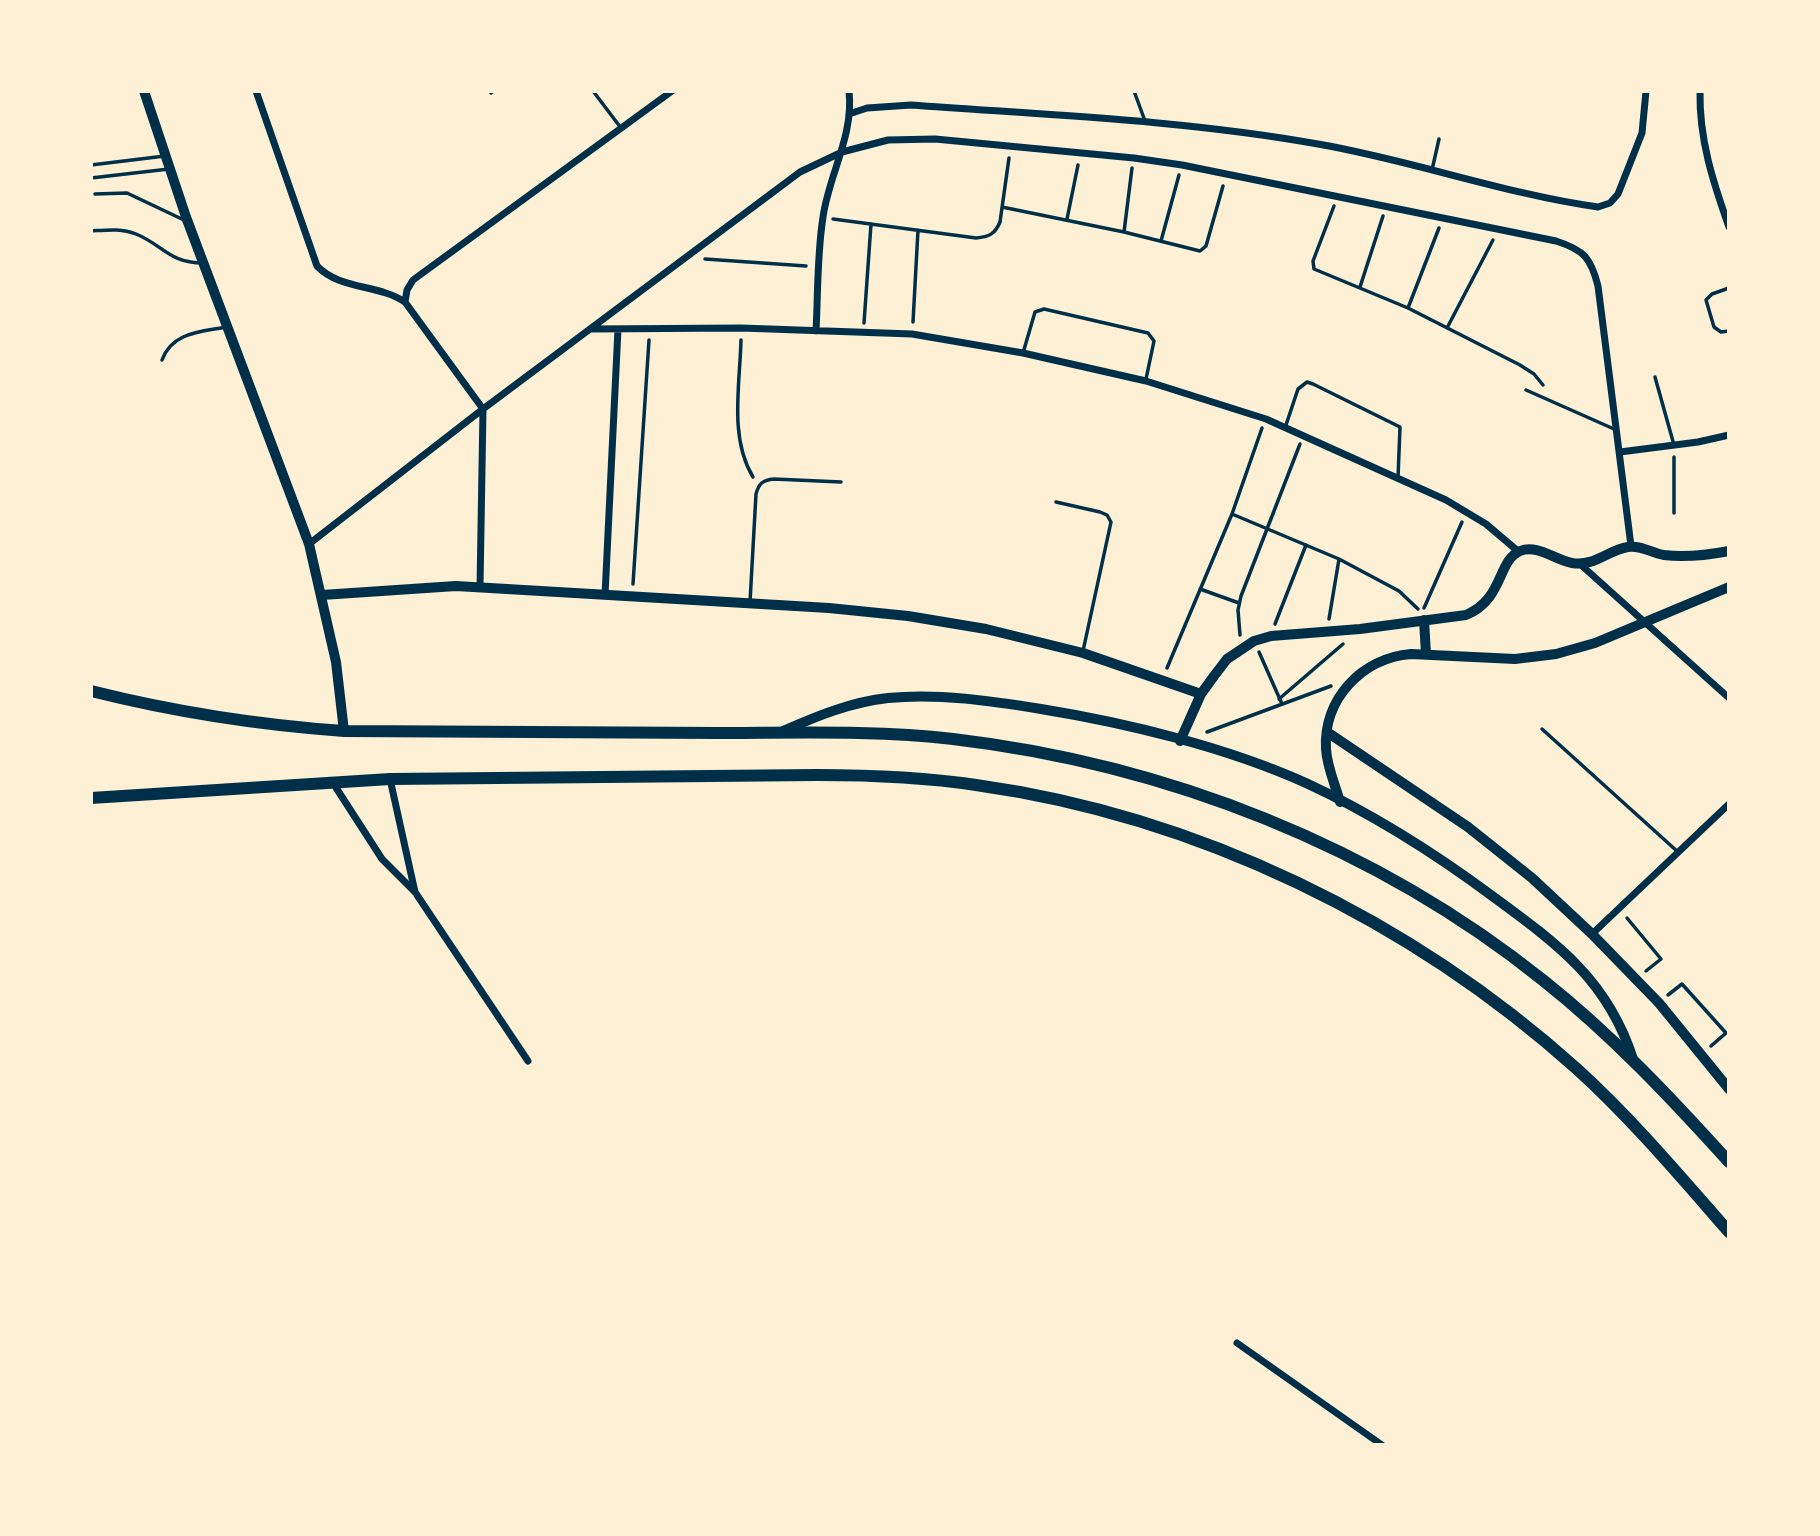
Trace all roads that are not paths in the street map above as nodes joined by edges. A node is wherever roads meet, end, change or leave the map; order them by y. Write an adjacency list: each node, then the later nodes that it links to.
1 (144, 91): 14 (street)
2 (256, 91): 25 (street)
3 (593, 91): 11 (lane)
4 (672, 91): 11 (street)
5 (849, 91): 9 (street)
6 (1134, 91): 10 (lane)
7 (1646, 91): 17 (street)
8 (1700, 91): 21 (street)
9 (849, 114): 10 (street); 13 (street)
10 (1145, 122): 17 (street)
11 (621, 128): 25 (street)
12 (1439, 139): 17 (lane)
13 (842, 152): 28 (street); 29 (street); 38 (street)
14 (165, 156): 15 (lane); 16 (street)
15 (91, 165)
16 (170, 169): 18 (lane); 20 (street)
17 (1432, 170)
18 (91, 178)
19 (95, 194): 20 (lane)
20 (188, 222): 23 (street)
21 (1728, 222)
22 (91, 231): 23 (lane)
23 (204, 263): 26 (street)
24 (1729, 288): 30 (lane)
25 (405, 302): 36 (street)
26 (228, 326): 32 (lane); 45 (street)
27 (618, 328): 28 (street); 29 (street); 53 (street)
28 (591, 329): 36 (street)
29 (816, 331): 31 (street)
30 (1729, 331)
31 (1023, 353): 34 (street); 34 (lane)
32 (162, 360)
33 (1655, 377): 40 (lane)
34 (1146, 381): 37 (street)
35 (1526, 390): 38 (lane)
36 (483, 409): 45 (street); 50 (street)
37 (1285, 428): 42 (street); 42 (lane)
38 (1617, 430): 41 (street)
39 (1729, 435): 40 (street)
40 (1674, 445): 41 (street)
41 (1620, 452): 46 (street)
42 (1398, 478): 47 (street)
43 (841, 482): 54 (lane)
44 (1056, 502): 57 (lane)
45 (309, 544): 52 (street)
46 (1631, 546): 48 (street); 49 (street)
47 (1519, 552): 49 (street); 55 (street)
48 (1729, 552)
49 (1580, 564): 56 (street)
50 (480, 587): 52 (street); 53 (street)
51 (1729, 587): 56 (street)
52 (322, 595): 63 (street)
53 (605, 595): 54 (street)
54 (750, 604): 57 (street)
55 (1424, 620): 58 (street); 60 (street)
56 (1646, 622): 58 (street); 61 (street)
57 (1083, 653): 60 (street)
58 (1426, 654): 64 (street)
59 (91, 691): 63 (main road)
60 (1201, 694): 66 (street)
61 (1729, 698)
62 (1542, 729): 72 (lane)
63 (344, 731): 65 (main road)
64 (1326, 732): 70 (street); 74 (street)
65 (777, 733): 66 (street); 75 (main road)
66 (1180, 741): 70 (street)
67 (390, 779): 68 (main road); 73 (street); 79 (main road)
68 (333, 782): 69 (main road); 73 (street)
69 (91, 799)
70 (1340, 802): 75 (street)
71 (1729, 804): 72 (street)
72 (1678, 852): 74 (street)
73 (415, 892): 76 (street)
74 (1592, 934): 77 (street)
75 (1633, 1060): 78 (main road)
76 (528, 1061)
77 (1729, 1089)
78 (1729, 1161)
79 (1729, 1232)
80 (1237, 1343): 81 (street)
81 (1382, 1445)

